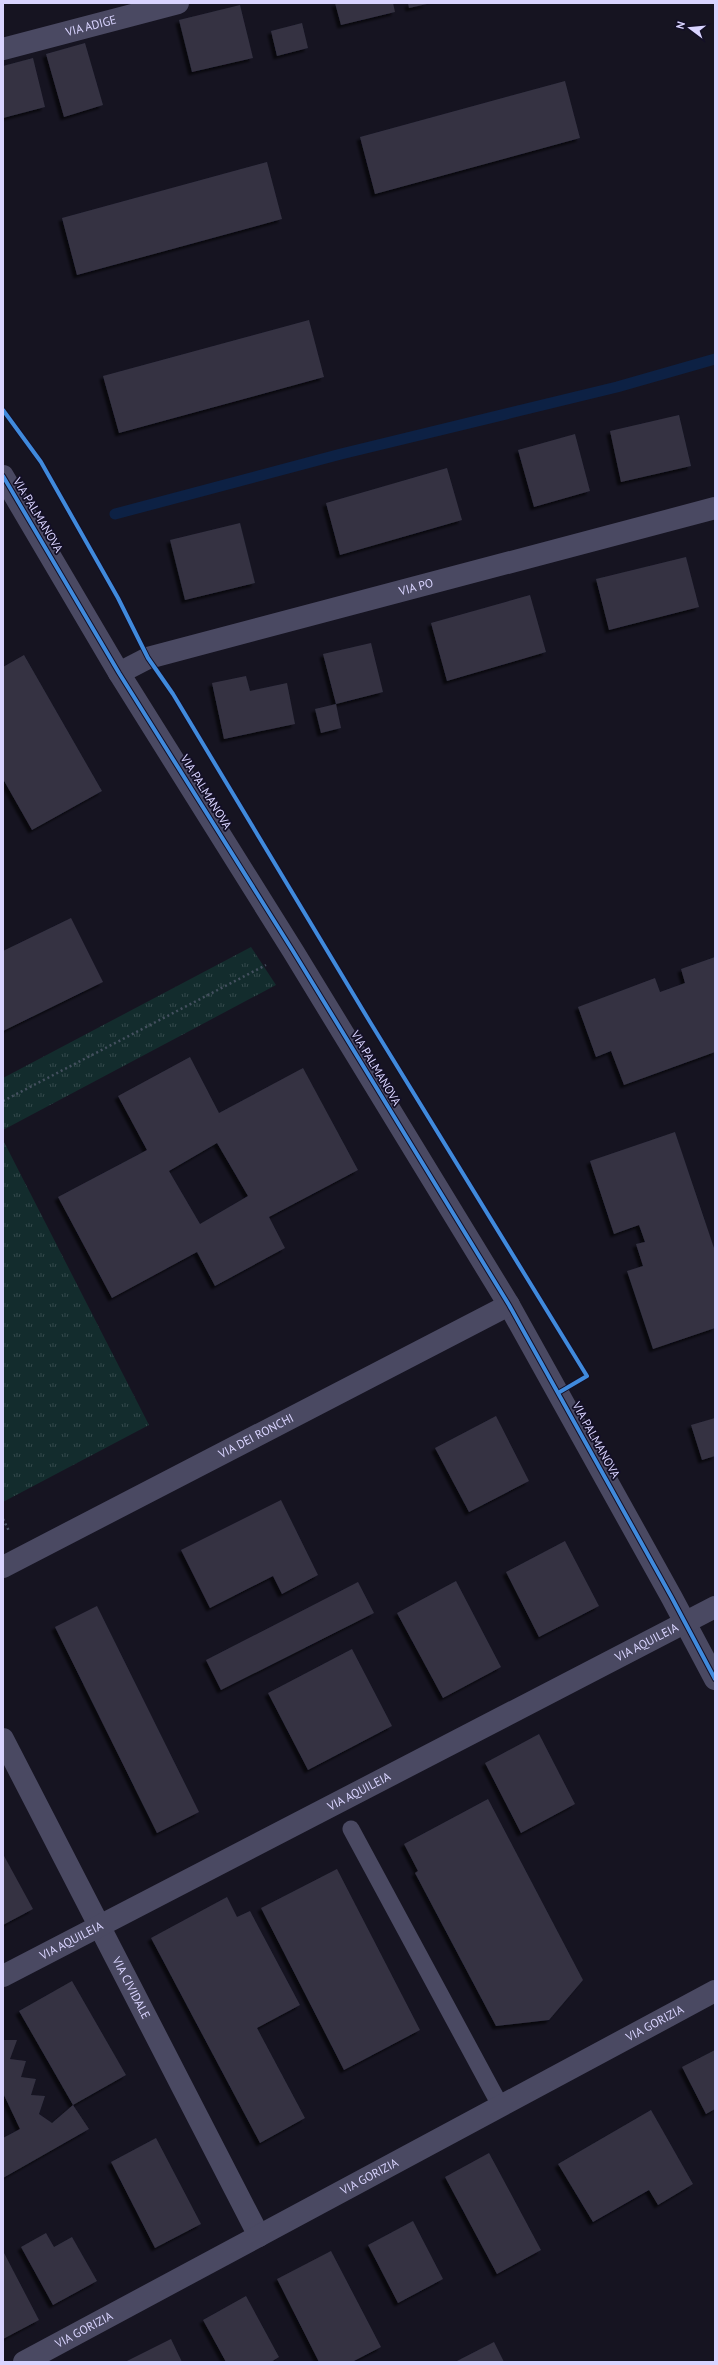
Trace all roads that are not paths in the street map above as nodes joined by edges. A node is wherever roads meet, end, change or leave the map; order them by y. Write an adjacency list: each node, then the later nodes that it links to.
1 (178, 3): 2 (street, VIA ADIGE)
2 (3, 49)
3 (3, 476): 5 (street, VIA PALMANOVA)
4 (715, 508): 5 (street, VIA PO)
5 (120, 673): 6 (street, VIA PALMANOVA)
6 (509, 1306): 7 (street, VIA DEI RONCHI); 9 (street, VIA PALMANOVA)
7 (3, 1567)
8 (715, 1607): 9 (street, VIA AQUILEIA)
9 (685, 1622): 10 (street, VIA PALMANOVA); 13 (street, VIA AQUILEIA)
10 (715, 1679)
11 (3, 1739): 13 (street, VIA CIVIDALE)
12 (351, 1829): 16 (lane)
13 (99, 1925): 14 (street, VIA AQUILEIA); 17 (street, VIA CIVIDALE)
14 (3, 1976)
15 (715, 1991): 16 (street, VIA GORIZIA)
16 (500, 2105): 17 (street, VIA GORIZIA)
17 (259, 2236): 18 (street, VIA GORIZIA)
18 (24, 2362)

